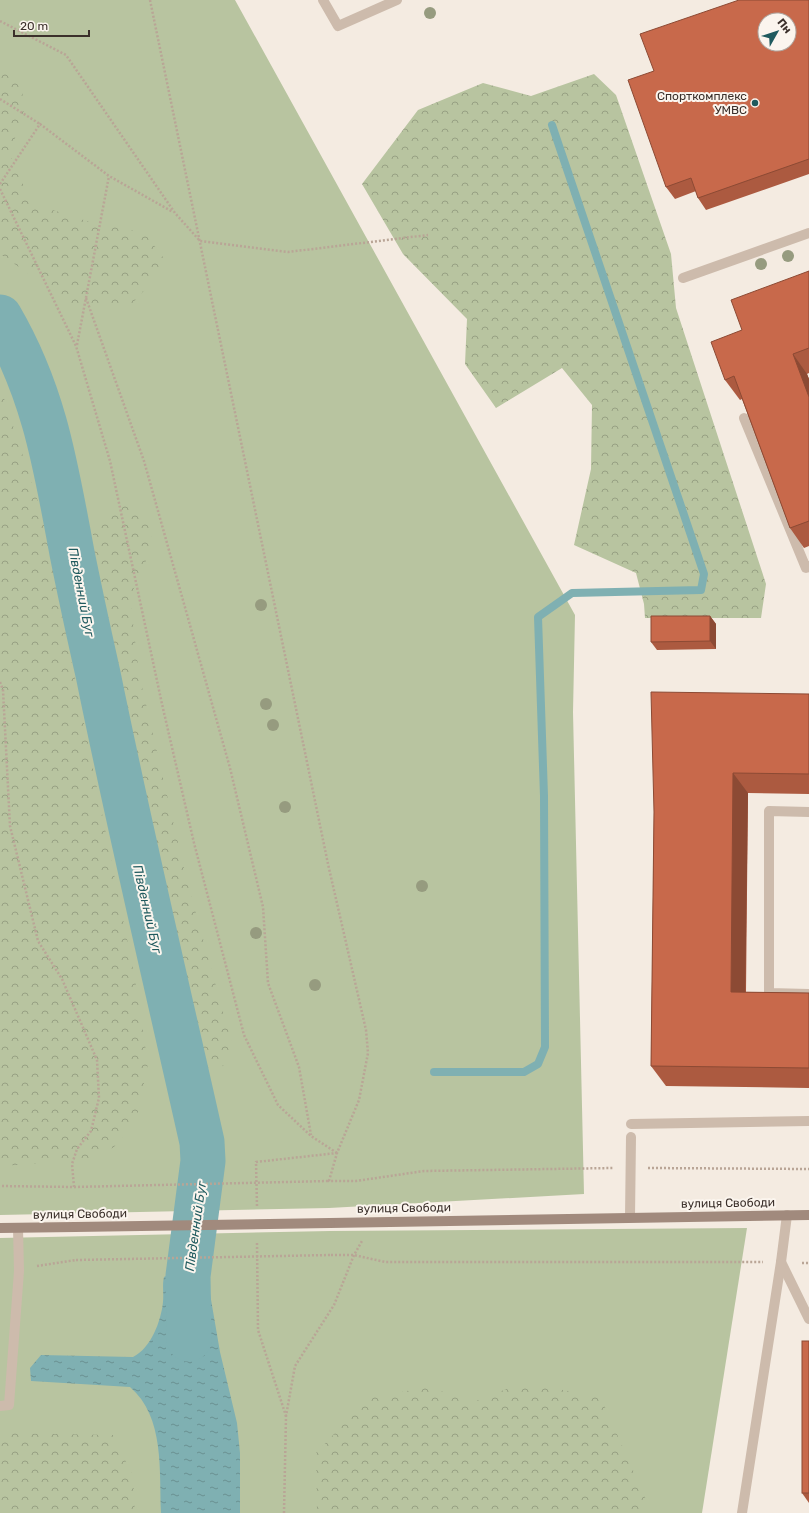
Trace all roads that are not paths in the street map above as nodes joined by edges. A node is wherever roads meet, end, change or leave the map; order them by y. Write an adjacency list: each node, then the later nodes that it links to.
1 (323, 0): 2 (lane)
2 (397, 0)
3 (809, 233): 4 (lane)
4 (683, 278)
5 (744, 418): 6 (lane)
6 (809, 566)
7 (809, 812): 8 (lane)
8 (809, 994)
9 (809, 1121): 10 (lane)
10 (631, 1124)
11 (631, 1137): 14 (lane)
12 (787, 1215): 13 (main road, вулиця Свободи); 14 (main road, вулиця Свободи); 17 (lane)
13 (809, 1215)
14 (630, 1217): 16 (main road, вулиця Свободи, bridge)
15 (0, 1228): 16 (main road, вулиця Свободи)
16 (18, 1228): 19 (lane)
17 (781, 1262): 18 (lane); 20 (lane)
18 (809, 1318)
19 (0, 1406)
20 (742, 1513)

